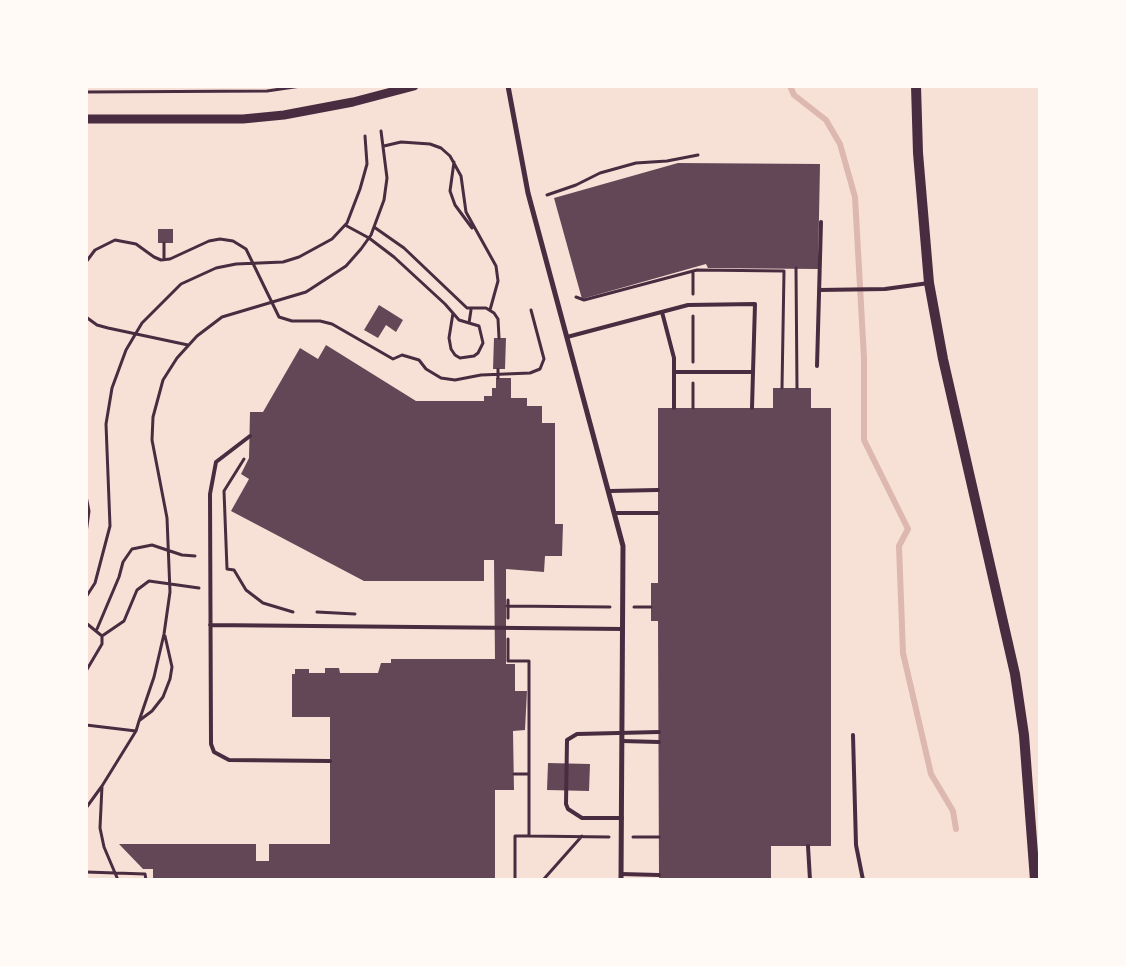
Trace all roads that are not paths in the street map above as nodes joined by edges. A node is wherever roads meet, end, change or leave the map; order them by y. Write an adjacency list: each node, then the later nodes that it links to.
1 (414, 86): 4 (street)
2 (508, 86): 9 (street)
3 (916, 86): 6 (main road)
4 (86, 119)
5 (820, 222): 7 (lane)
6 (929, 283): 7 (lane); 34 (main road)
7 (819, 290): 10 (lane)
8 (662, 312): 9 (lane); 11 (lane); 12 (lane)
9 (567, 337): 17 (street)
10 (817, 366)
11 (675, 372): 12 (lane); 13 (lane)
12 (753, 372): 14 (lane)
13 (674, 408)
14 (752, 408)
15 (250, 436): 20 (lane)
16 (658, 490): 17 (lane)
17 (610, 491): 18 (street)
18 (615, 513): 19 (lane); 21 (street)
19 (658, 513)
20 (210, 625): 21 (lane); 27 (lane)
21 (623, 629): 22 (street)
22 (622, 732): 23 (lane); 25 (street); 28 (lane)
23 (659, 732)
24 (853, 735): 33 (lane)
25 (622, 741): 26 (lane); 28 (street)
26 (659, 742)
27 (330, 761)
28 (622, 818): 31 (street)
29 (808, 846): 32 (lane)
30 (659, 875): 31 (lane)
31 (621, 877)
32 (810, 880)
33 (863, 880)
34 (1035, 880)

